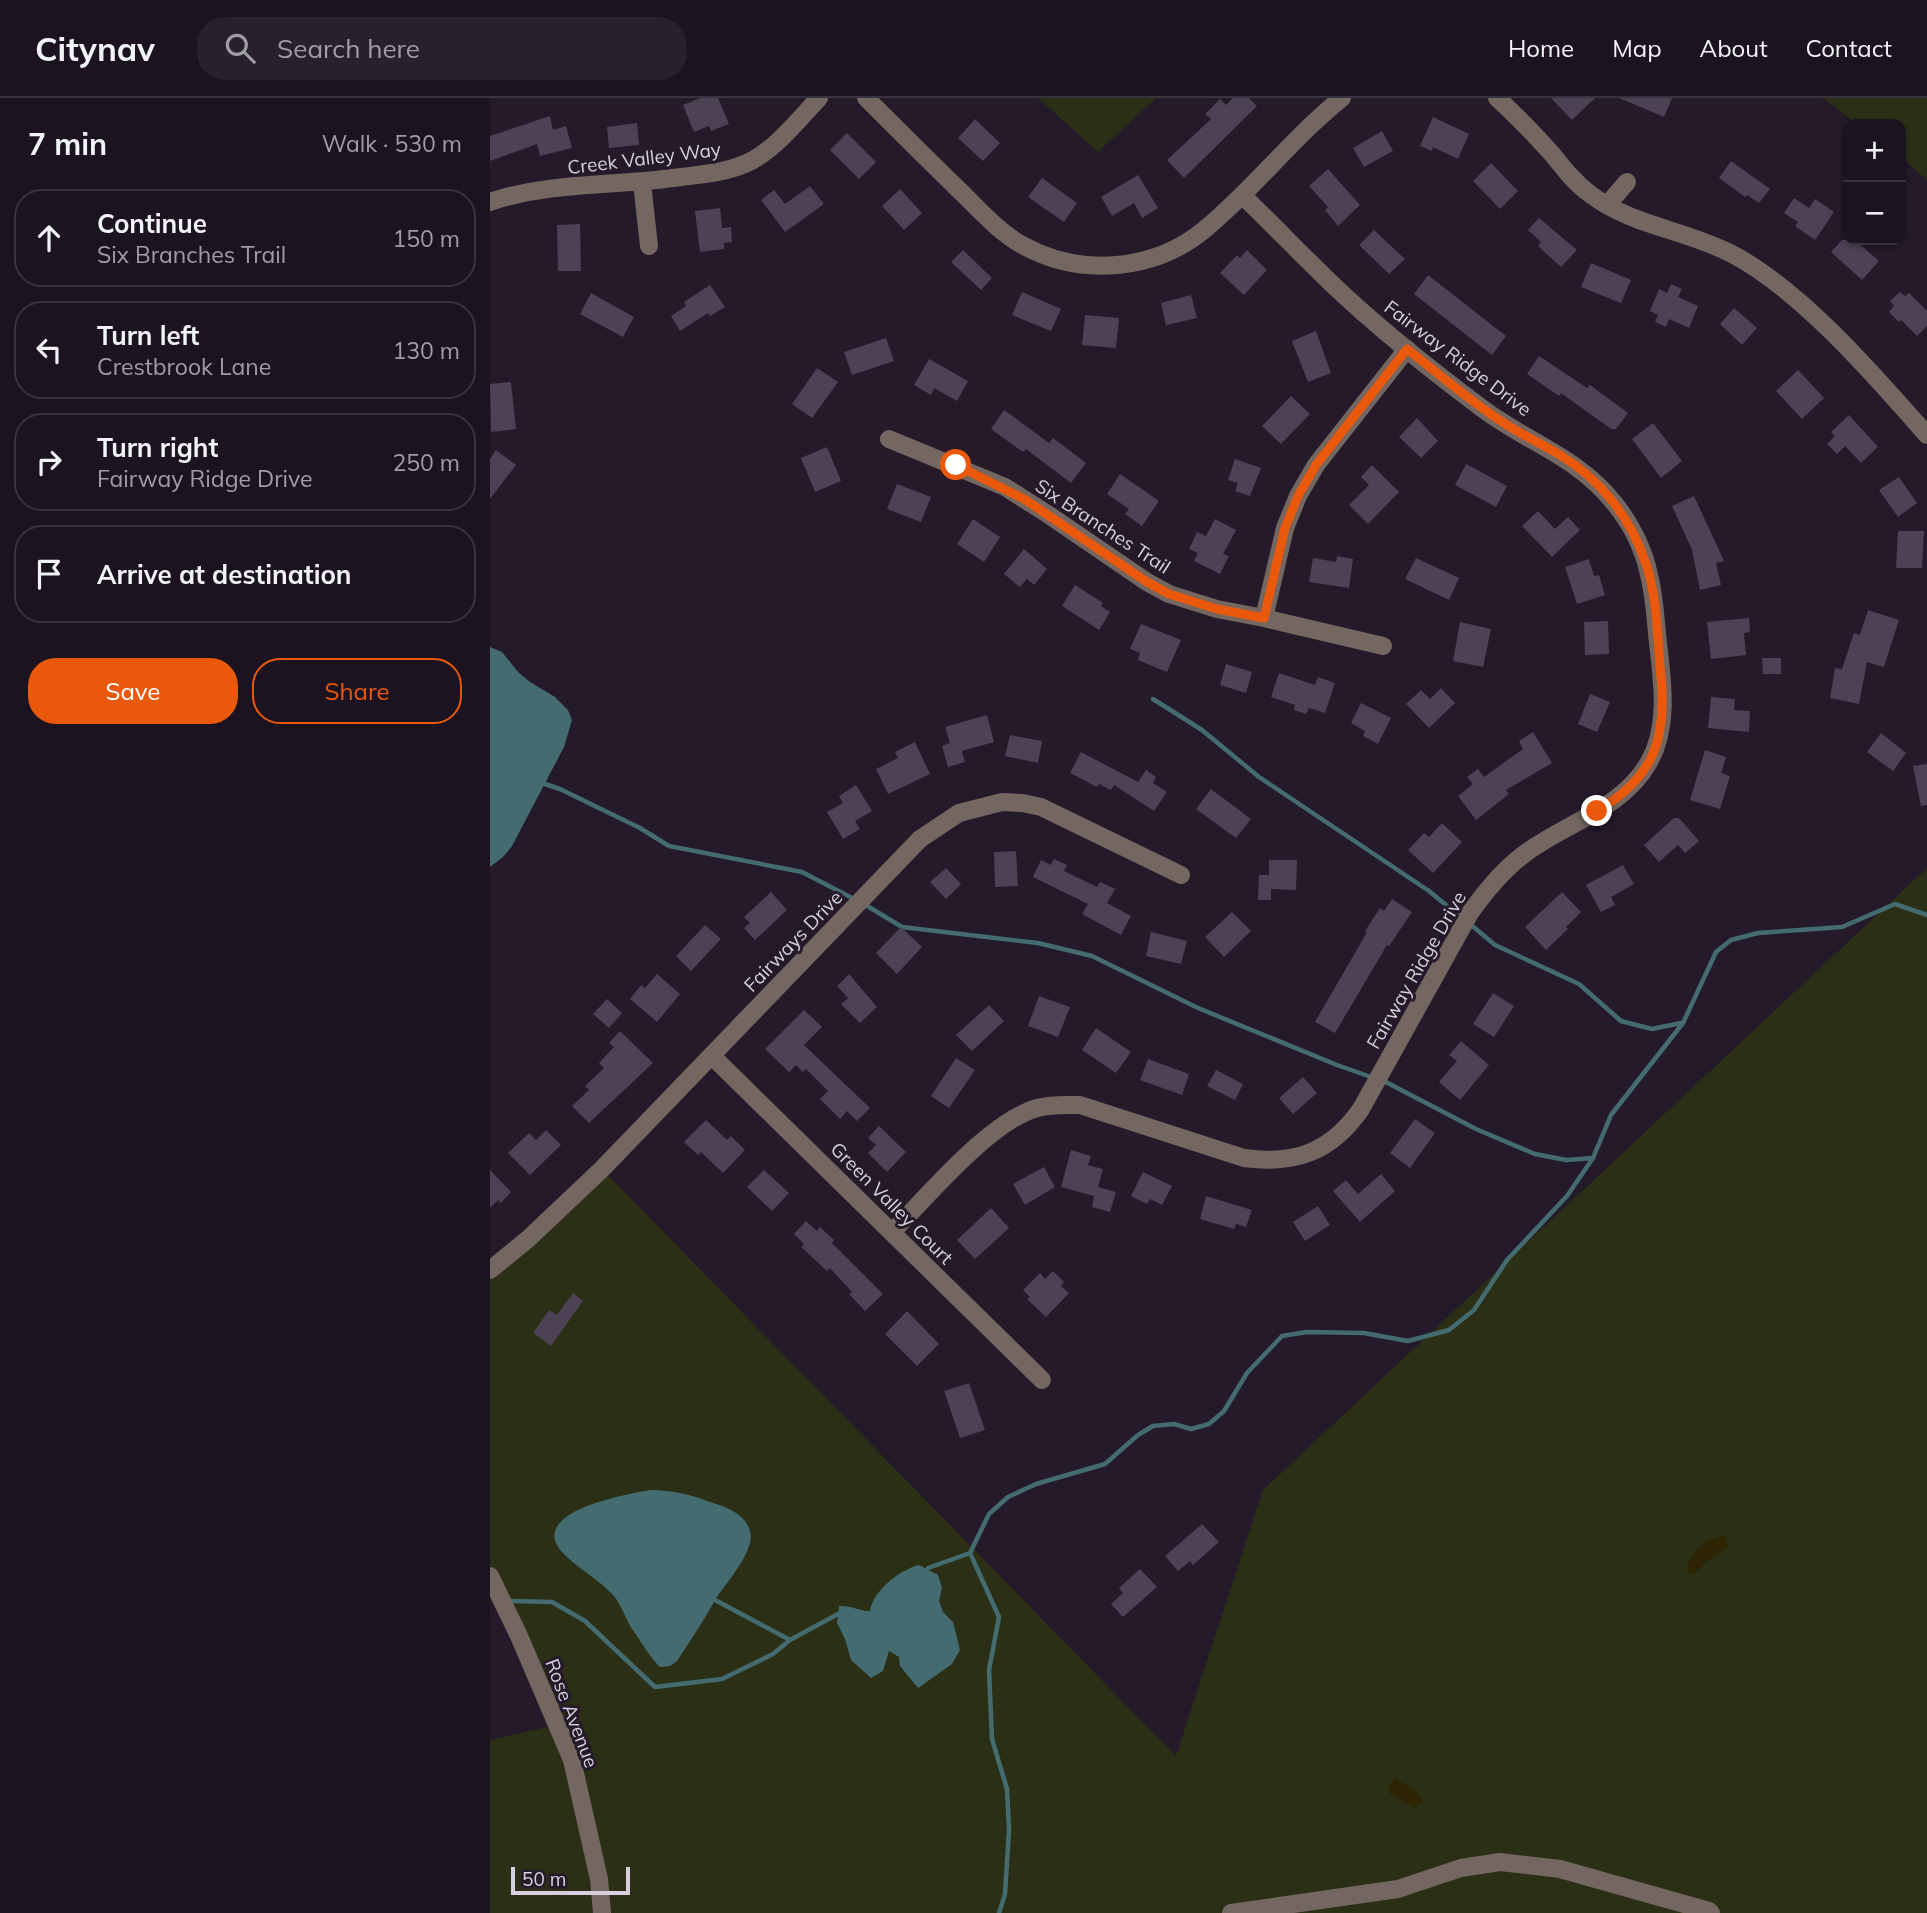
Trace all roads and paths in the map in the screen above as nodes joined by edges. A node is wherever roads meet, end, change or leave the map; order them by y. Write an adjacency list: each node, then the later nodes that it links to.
1 (820, 98): 6 (street, Creek Valley Way)
2 (866, 98): 7 (street)
3 (1342, 98): 7 (street)
4 (1497, 98): 9 (street)
5 (1627, 182): 9 (street)
6 (642, 183): 8 (street, Creek Valley Way); 10 (street)
7 (1242, 195): 11 (street, Fairway Ridge Drive)
8 (490, 202)
9 (1607, 205): 12 (street)
10 (649, 246)
11 (1407, 349): 14 (street); 18 (street, Fairway Ridge Drive)
12 (1927, 435)
13 (889, 439): 14 (street, Six Branches Trail)
14 (1264, 618): 15 (street, Six Branches Trail)
15 (1383, 646)
16 (1181, 875): 17 (street, Fairways Drive)
17 (712, 1056): 18 (street, Green Valley Court); 19 (street, Fairways Drive)
18 (892, 1232): 20 (street, Green Valley Court)
19 (490, 1270)
20 (1042, 1380)
21 (490, 1576): 22 (street, Rose Avenue)
22 (602, 1913)
23 (1231, 1913): 24 (street)
24 (1711, 1913)

